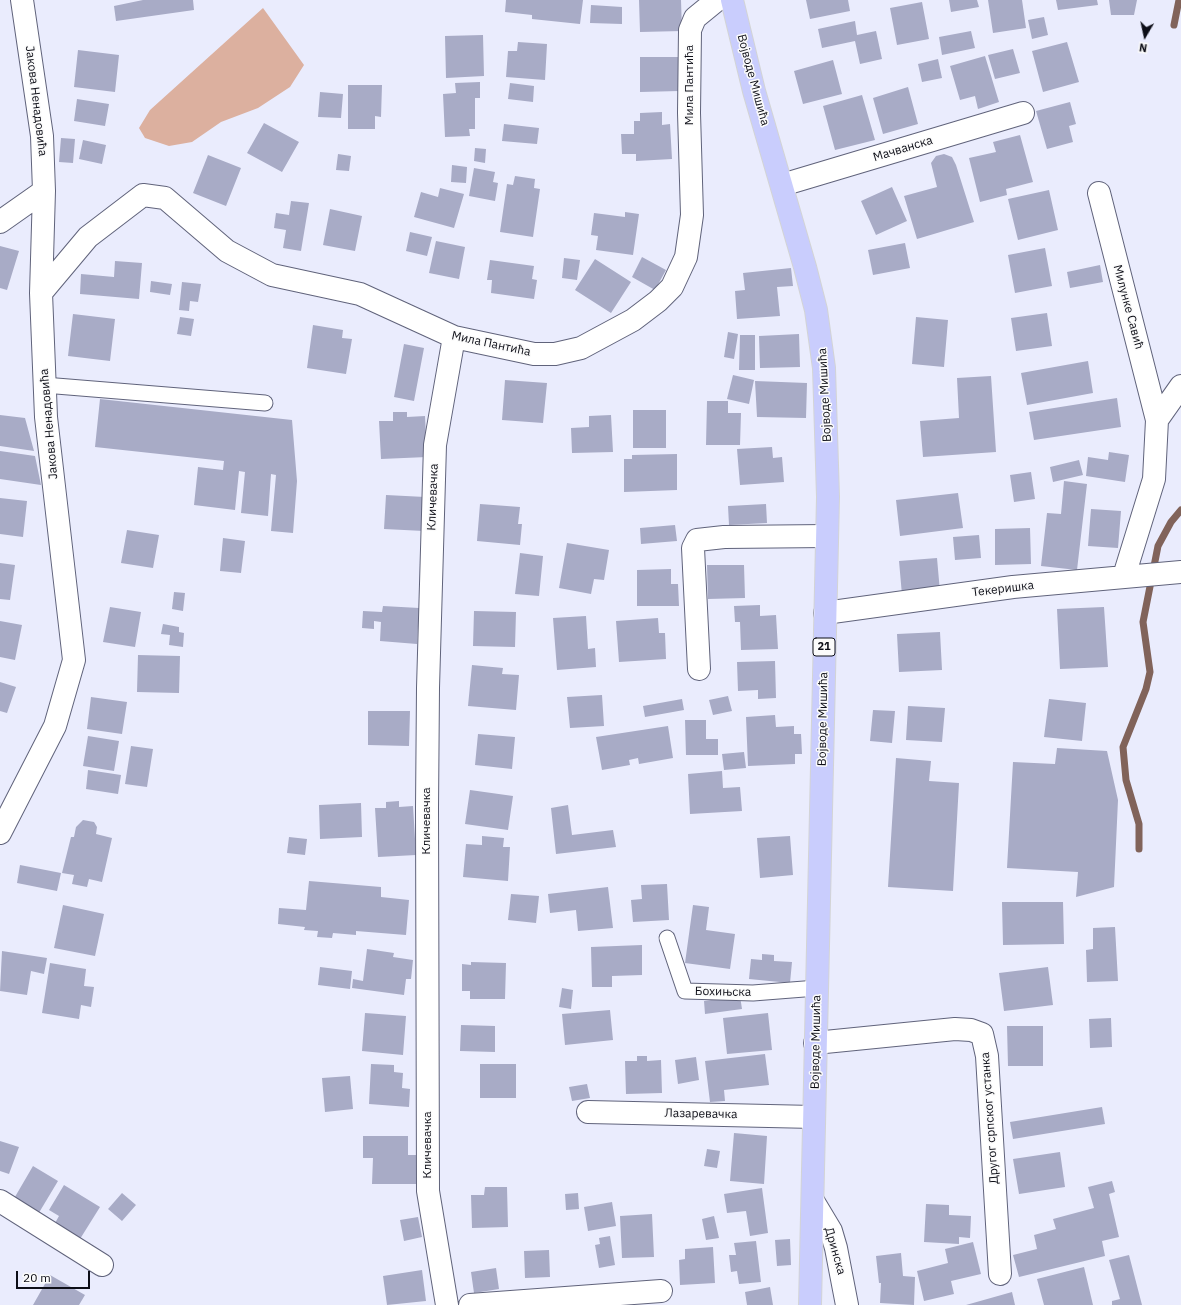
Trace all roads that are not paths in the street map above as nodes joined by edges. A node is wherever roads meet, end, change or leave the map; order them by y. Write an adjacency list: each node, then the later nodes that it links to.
1 (22, 0): 6 (street, Јакова Ненадовића)
2 (717, 0): 10 (street, Мила Пантића)
3 (732, 0): 5 (main road, Војводе Мишића / 21)
4 (1023, 113): 5 (street, Мачванска)
5 (782, 185): 15 (main road, Војводе Мишића / 21)
6 (44, 191): 8 (street); 9 (street, Јакова Ненадовића)
7 (1099, 193): 14 (street, Милунке Савић)
8 (0, 222)
9 (41, 293): 10 (street, Мила Пантића); 11 (street, Јакова Ненадовића)
10 (454, 337): 31 (street, Кличевачка)
11 (44, 385): 13 (lane); 20 (street, Јакова Ненадовића)
12 (1181, 386): 14 (street)
13 (265, 403)
14 (1158, 420): 17 (street)
15 (827, 536): 18 (main road, Војводе Мишића / 21); 19 (street)
16 (1177, 572): 17 (street, Текеришка)
17 (1129, 576): 18 (street, Текеришка)
18 (825, 613): 22 (main road, Војводе Мишића / 21)
19 (699, 669)
20 (0, 833)
21 (667, 938): 22 (lane, Бохињска)
22 (817, 988): 23 (main road, Војводе Мишића / 21)
23 (815, 1043): 25 (main road, Војводе Мишића / 21); 29 (street, Другог српског устанка)
24 (588, 1112): 25 (street, Лазаревачка)
25 (814, 1117): 27 (main road, Војводе Мишића / 21)
26 (0, 1201): 28 (street)
27 (813, 1201): 33 (main road, Војводе Мишића / 21); 34 (street, Дринска)
28 (102, 1265)
29 (1000, 1274)
30 (661, 1291): 32 (street)
31 (447, 1305)
32 (470, 1305)
33 (810, 1305)
34 (847, 1305)

